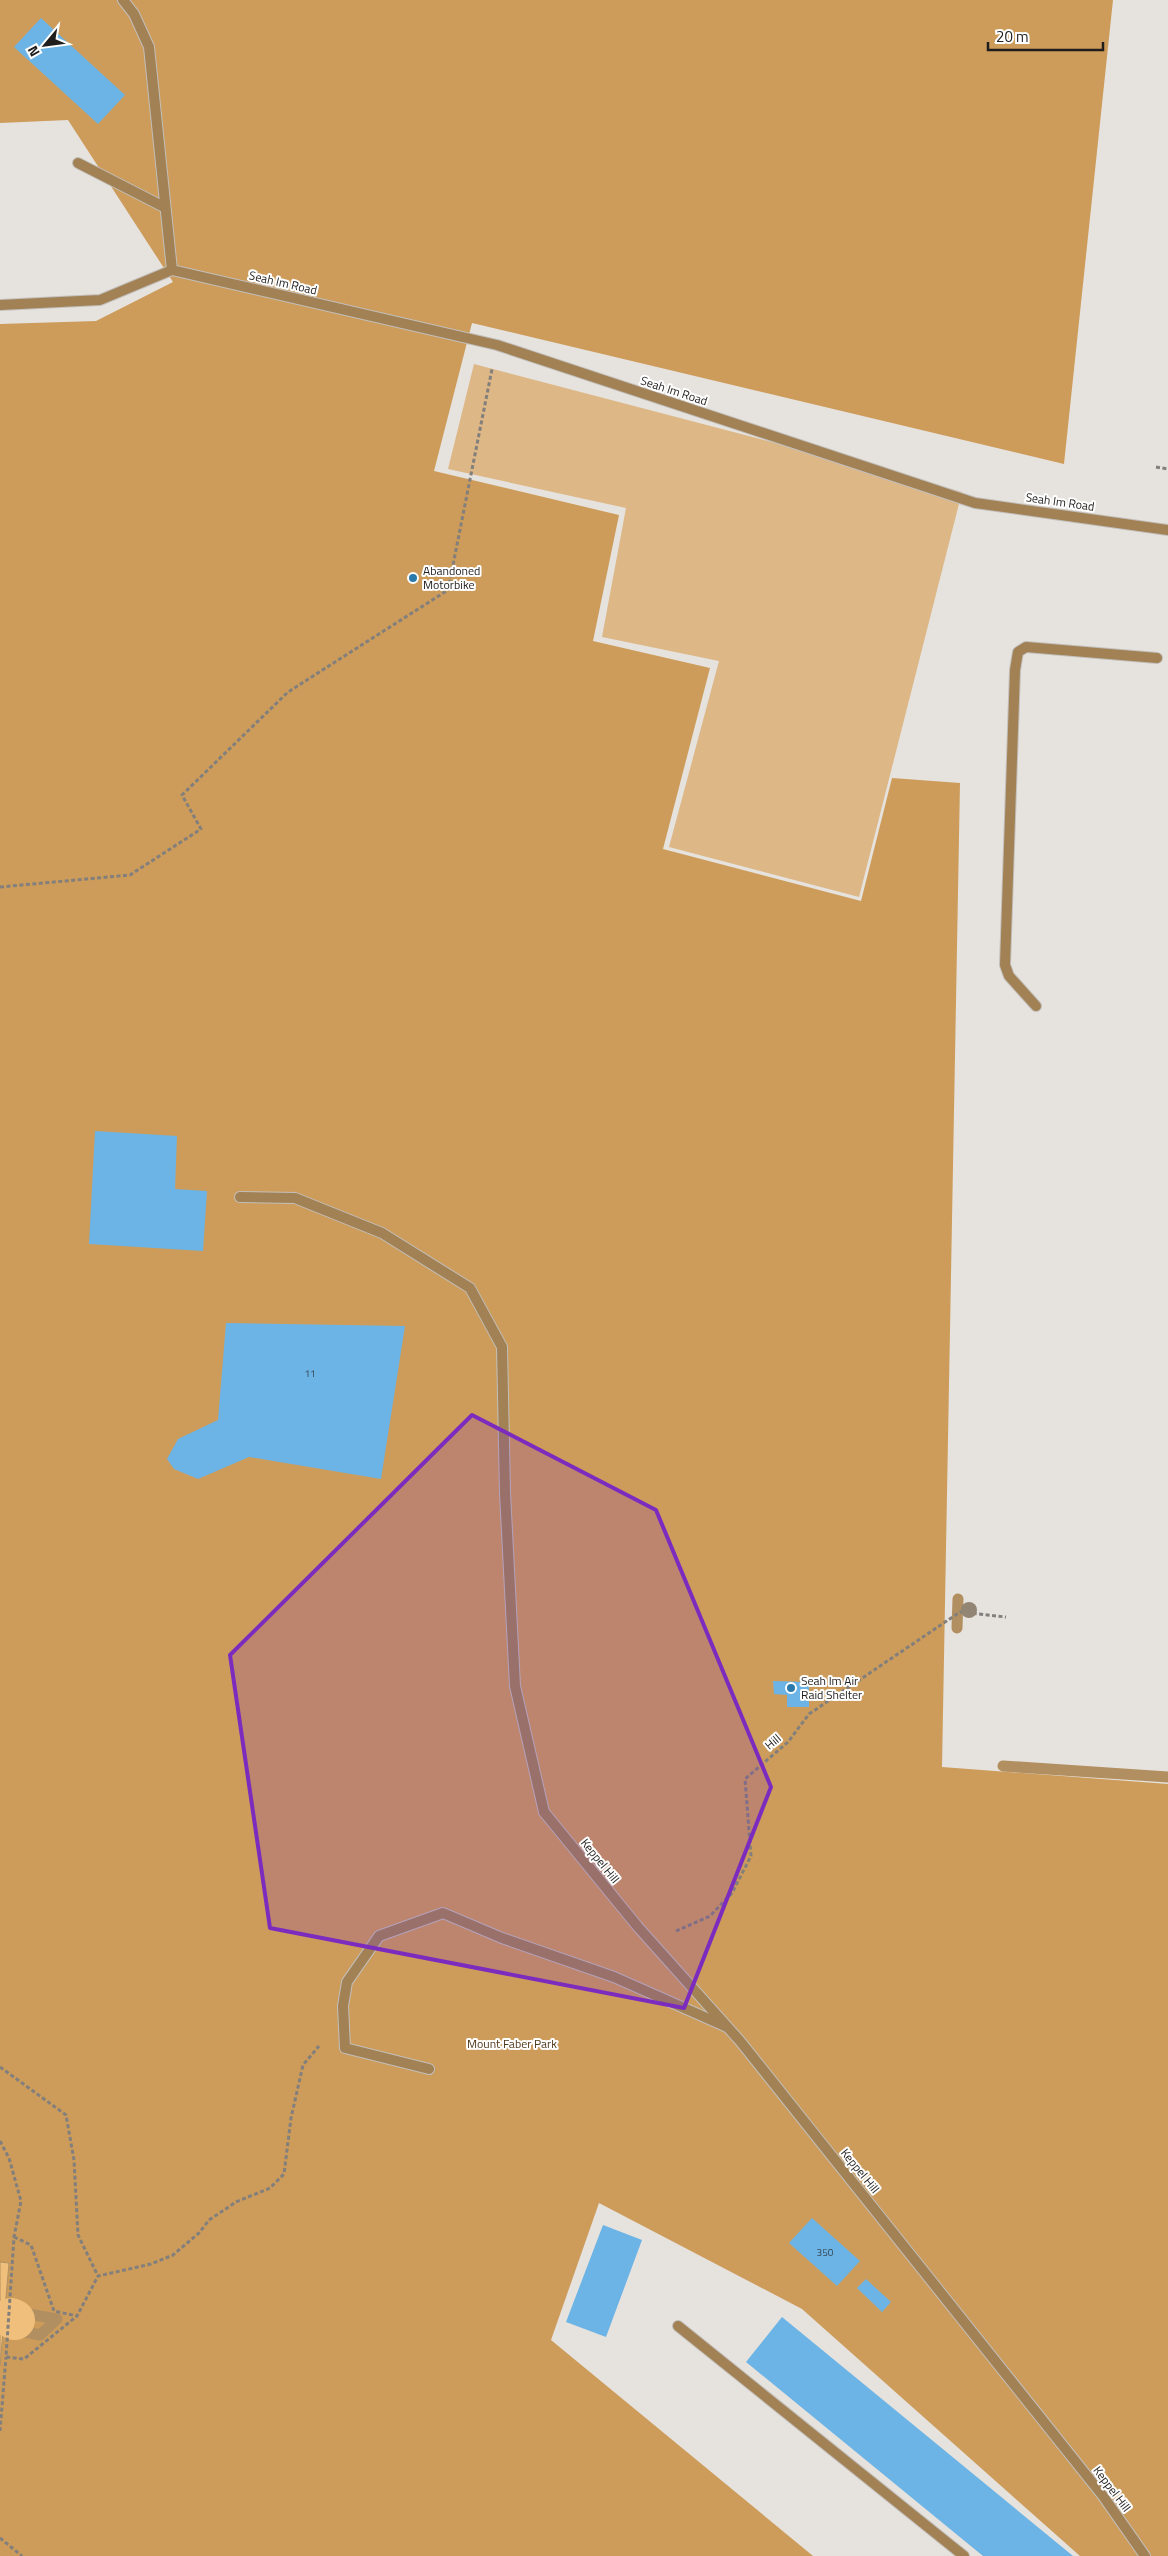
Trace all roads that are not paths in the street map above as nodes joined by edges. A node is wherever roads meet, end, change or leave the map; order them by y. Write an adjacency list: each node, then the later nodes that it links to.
1 (123, 0): 3 (street)
2 (78, 163): 3 (street)
3 (164, 207): 4 (street)
4 (172, 270): 5 (street); 6 (street, Seah Im Road)
5 (0, 305)
6 (1168, 530)
7 (1157, 658): 8 (street)
8 (1036, 1006)
9 (240, 1197): 10 (street, Keppel Hill)
10 (727, 2027): 11 (street); 14 (street, Keppel Hill)
11 (429, 2069)
12 (678, 2326): 13 (street)
13 (964, 2556)
14 (1145, 2556)

